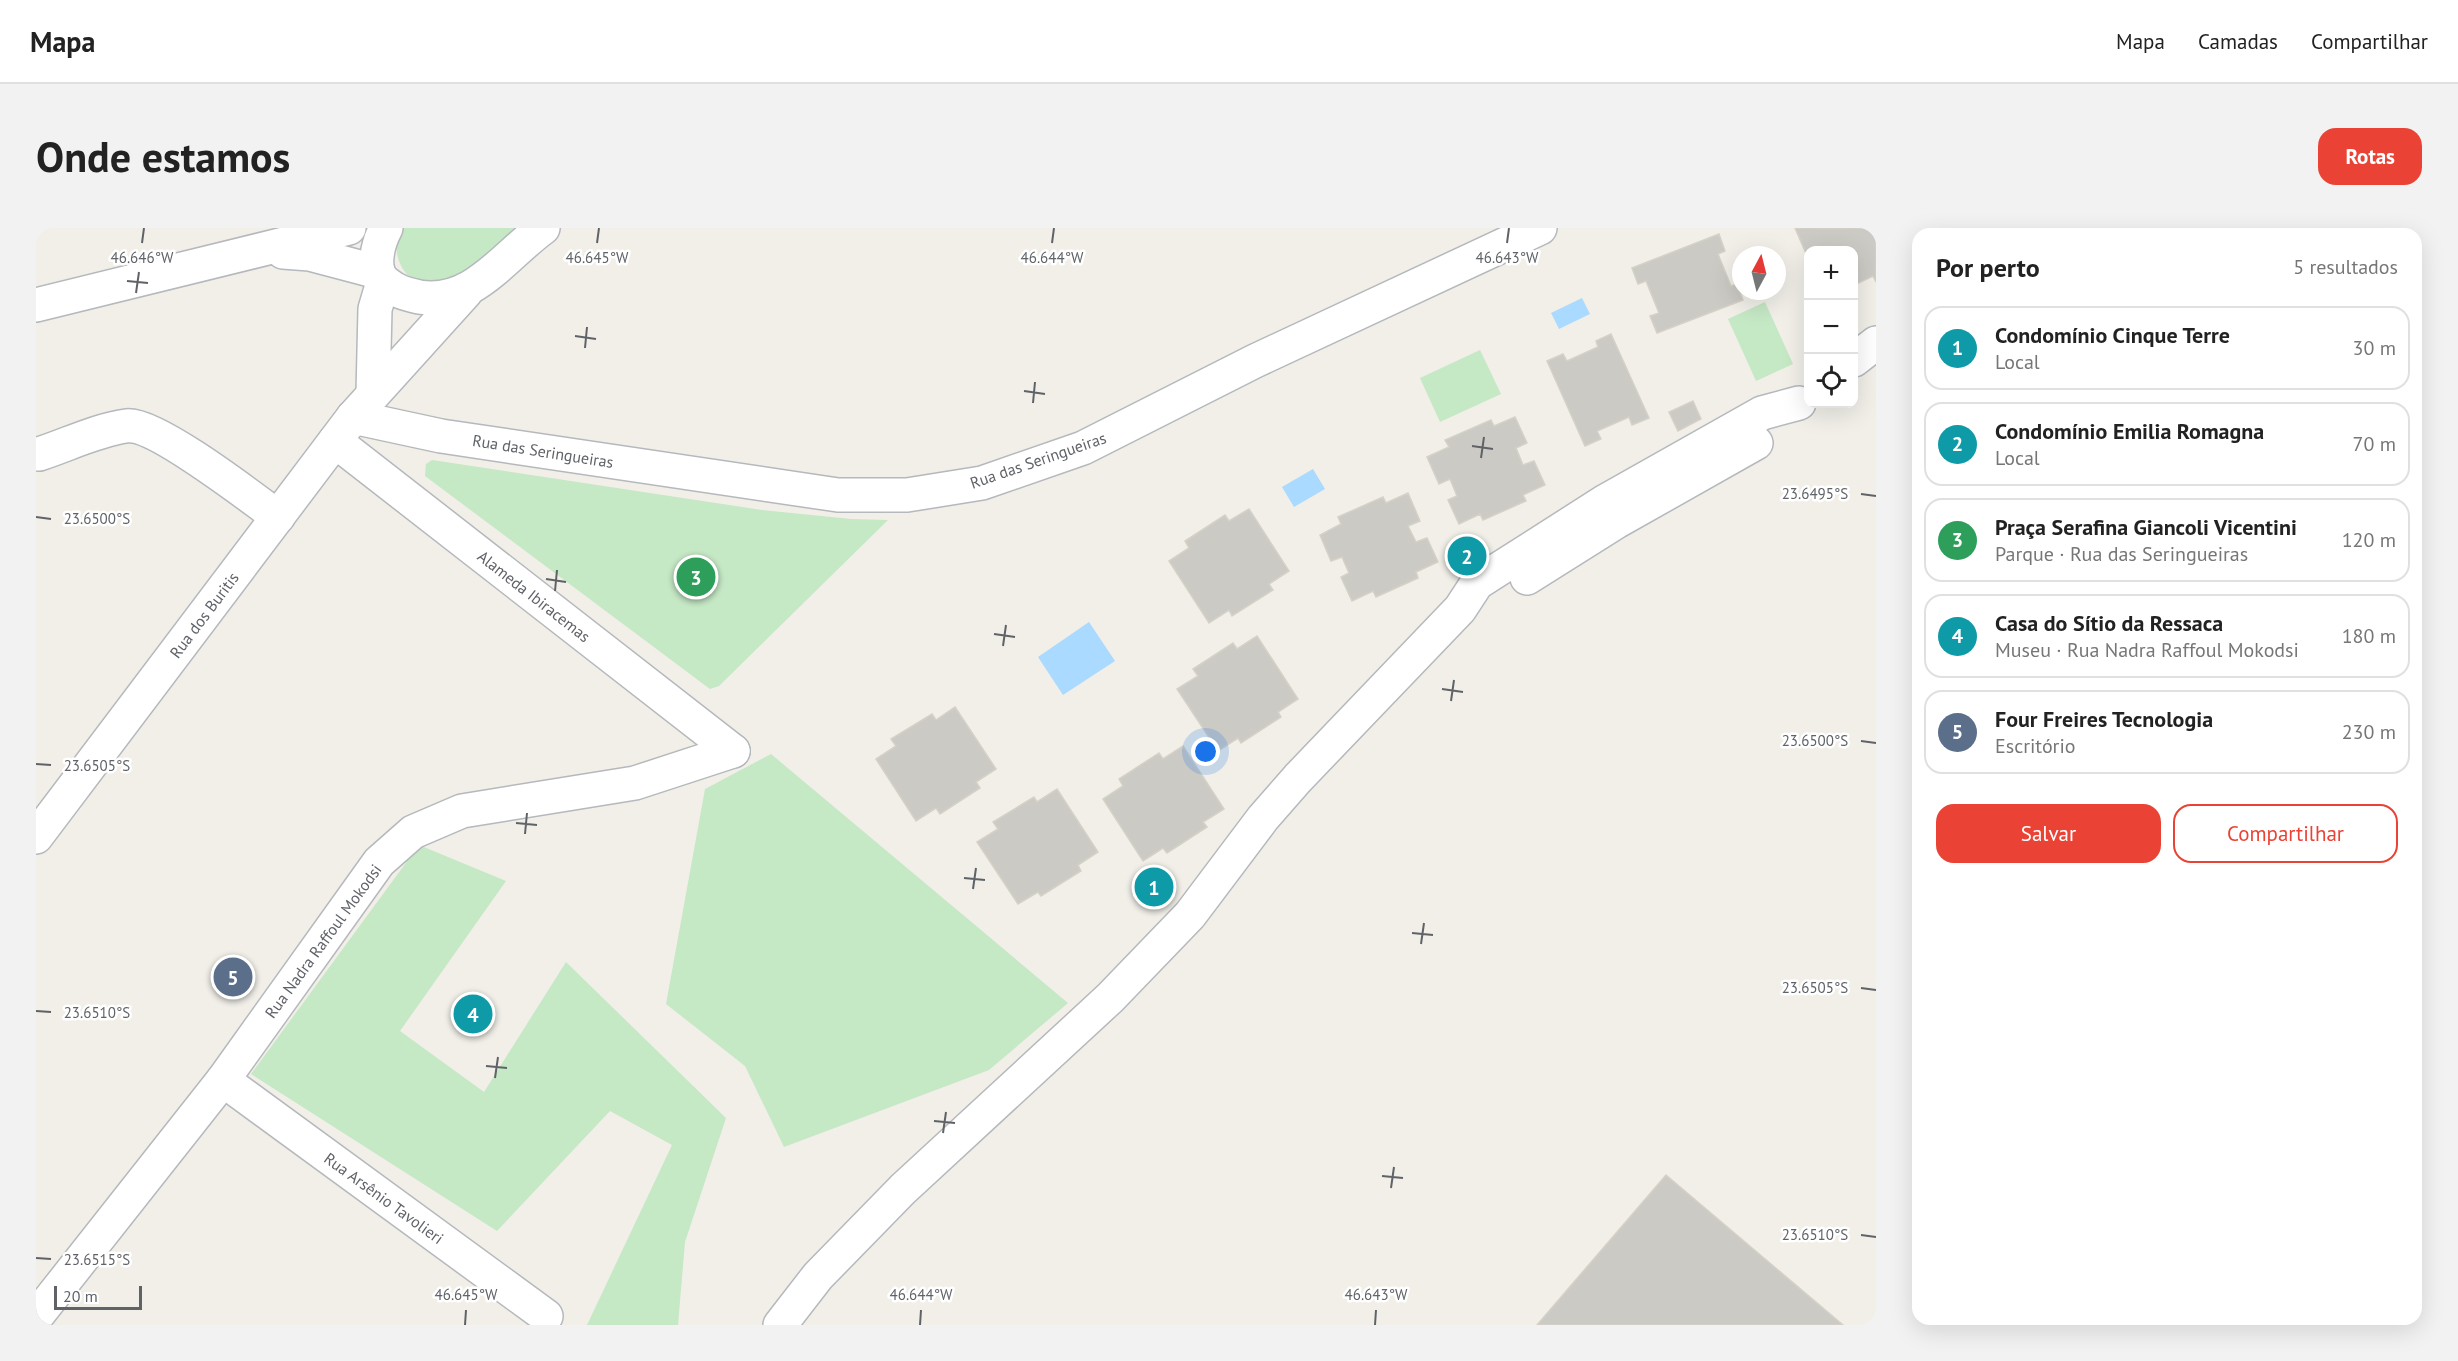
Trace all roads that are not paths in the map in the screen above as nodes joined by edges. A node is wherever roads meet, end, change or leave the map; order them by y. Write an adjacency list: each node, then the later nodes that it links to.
1 (349, 228): 5 (street)
2 (386, 228): 6 (street)
3 (543, 228): 7 (street, Rua dos Buritis)
4 (1540, 228): 12 (street, Rua das Seringueiras)
5 (263, 250): 6 (street); 8 (street)
6 (381, 277): 7 (street); 12 (street)
7 (466, 292): 12 (street, Rua dos Buritis)
8 (36, 304)
9 (1876, 343): 10 (street)
10 (1858, 357)
11 (1804, 399): 21 (street)
12 (354, 417): 14 (street, Rua dos Buritis); 15 (street, Alameda Ibiracemas)
13 (39, 454): 14 (street)
14 (278, 517): 16 (street, Rua dos Buritis)
15 (733, 751): 17 (street, Rua Nadra Raffoul Mokodsi)
16 (36, 837)
17 (222, 1080): 18 (street, Rua Arsênio Tavolieri); 19 (street, Rua Nadra Raffoul Mokodsi)
18 (546, 1316)
19 (36, 1317): 20 (street)
20 (46, 1325)
21 (780, 1325)

